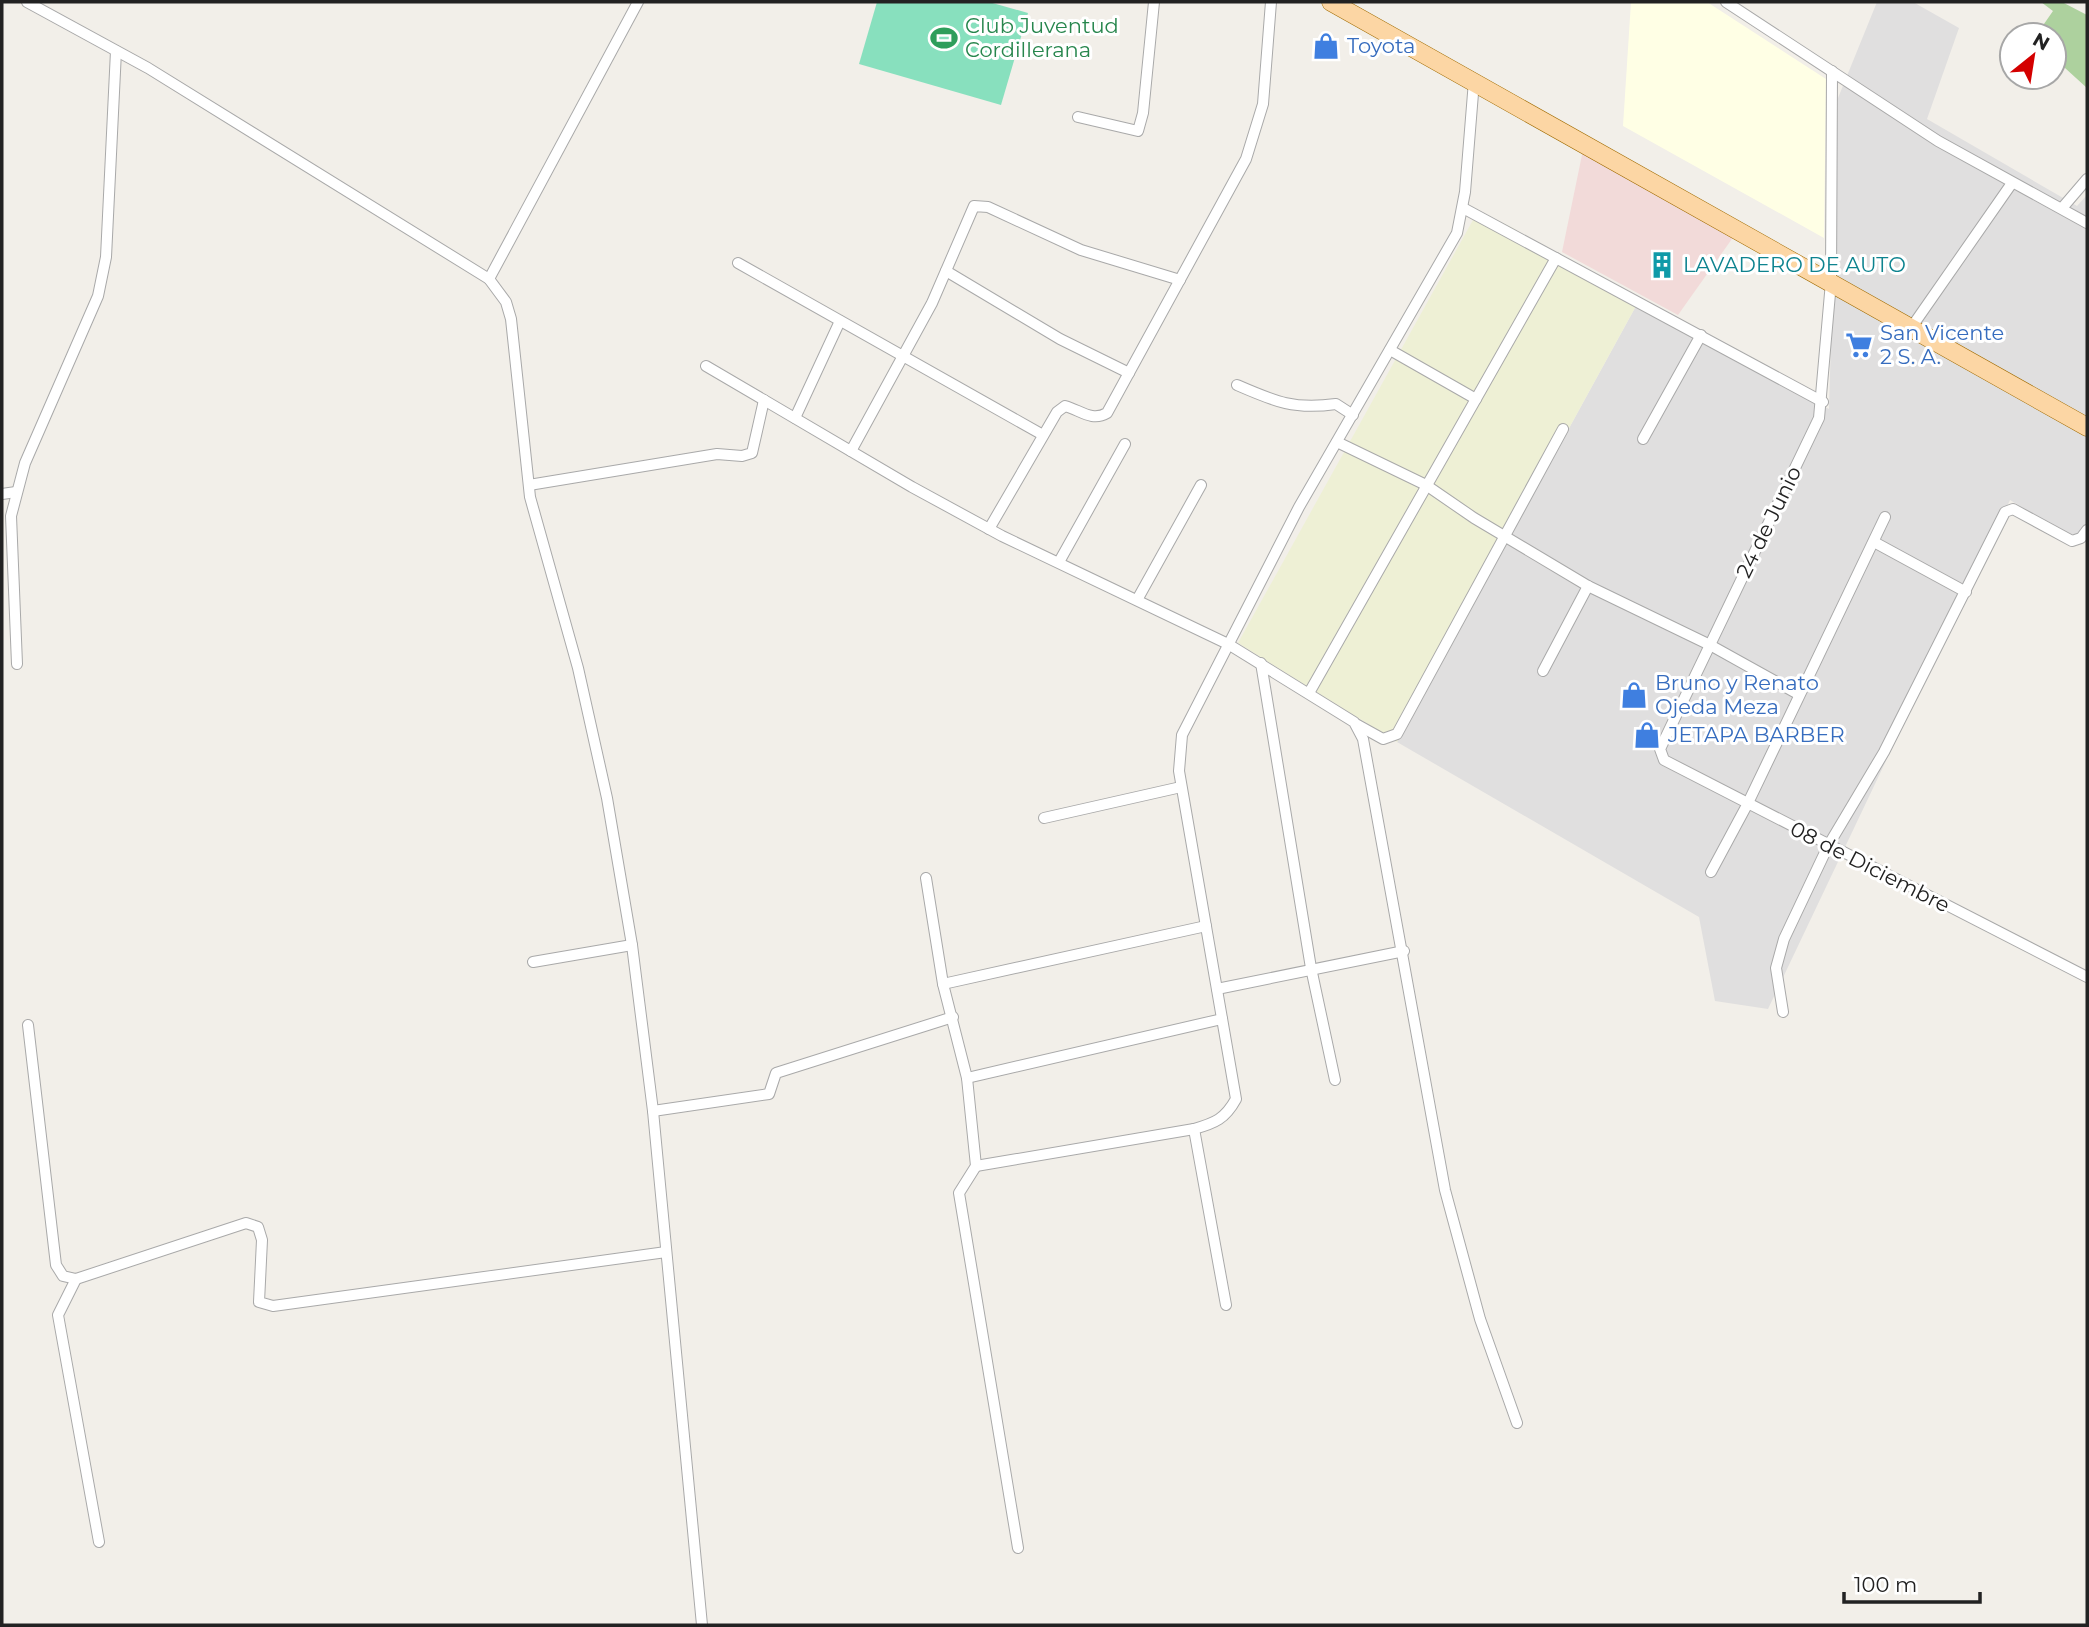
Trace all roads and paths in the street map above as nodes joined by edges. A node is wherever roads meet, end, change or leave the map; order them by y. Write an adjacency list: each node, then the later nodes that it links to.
1 (27, 2): 7 (street)
2 (638, 2): 19 (street)
3 (1154, 2): 10 (street)
4 (1271, 2): 20 (street)
5 (1331, 2): 9 (main road)
6 (1726, 2): 8 (street)
7 (116, 51): 19 (street); 45 (street)
8 (1832, 71): 12 (street); 21 (street, 24 de Junio)
9 (1474, 81): 14 (street); 21 (main road)
10 (1078, 117)
11 (2087, 178): 13 (street)
12 (2012, 183): 13 (street); 23 (street)
13 (2063, 207): 15 (street)
14 (1463, 208): 16 (street); 25 (street)
15 (2087, 223)
16 (1556, 258): 24 (street); 30 (street)
17 (738, 263): 22 (street)
18 (946, 271): 20 (street); 26 (street); 28 (street)
19 (489, 279): 42 (street)
20 (1180, 280): 28 (street)
21 (1832, 282): 23 (main road); 32 (street, 24 de Junio)
22 (840, 321): 26 (street); 34 (street)
23 (1911, 328): 35 (main road)
24 (1701, 335): 32 (street); 38 (street)
25 (1390, 350): 30 (street); 33 (street)
26 (903, 356): 37 (street); 41 (street)
27 (706, 366): 31 (street)
28 (1129, 373): 37 (street)
29 (1237, 385): 33 (street)
30 (1476, 399): 44 (street)
31 (764, 400): 34 (street); 42 (street)
32 (1823, 402): 57 (street, 24 de Junio)
33 (1353, 415): 39 (street)
34 (795, 418): 41 (street)
35 (2087, 427)
36 (1563, 429): 50 (street)
37 (1043, 435): 48 (street)
38 (1643, 439)
39 (1337, 442): 44 (street); 56 (street)
40 (1125, 444): 52 (street)
41 (851, 451): 48 (street)
42 (528, 485): 72 (street)
43 (1201, 485): 55 (street)
44 (1426, 486): 50 (street); 61 (street)
45 (16, 492): 46 (street); 58 (street)
46 (2, 494)
47 (1885, 517): 51 (street)
48 (989, 529): 52 (street)
49 (2087, 530): 54 (street)
50 (1504, 537): 53 (street); 63 (street)
51 (1874, 542): 54 (street); 62 (street)
52 (1059, 562): 55 (street)
53 (1588, 586): 57 (street); 60 (street)
54 (1966, 592): 68 (street)
55 (1137, 600): 56 (street)
56 (1227, 644): 59 (street); 65 (street)
57 (1710, 645): 62 (street); 64 (street, 24 de Junio)
58 (17, 663)
59 (1261, 663): 61 (street); 75 (street)
60 (1543, 671)
61 (1309, 693): 63 (street)
62 (1798, 694): 66 (street)
63 (1354, 722): 73 (street)
64 (1660, 749): 66 (street, 08 de Diciembre)
65 (1181, 787): 67 (street); 71 (street)
66 (1747, 805): 68 (street, 08 de Diciembre); 69 (street)
67 (1044, 818)
68 (1828, 846): 76 (street, 08 de Diciembre); 79 (street)
69 (1712, 873)
70 (926, 878): 77 (street)
71 (1206, 926): 77 (street); 78 (street)
72 (632, 945): 74 (street); 85 (street)
73 (1404, 951): 75 (street); 91 (street)
74 (533, 962)
75 (1311, 968): 78 (street); 84 (street)
76 (2087, 977)
77 (943, 984): 80 (street)
78 (1217, 989): 81 (street)
79 (1783, 1012)
80 (953, 1017): 83 (street); 85 (street)
81 (1222, 1019): 83 (street); 86 (street)
82 (28, 1025): 89 (street)
83 (967, 1078): 87 (street)
84 (1335, 1080)
85 (653, 1111): 88 (street)
86 (1194, 1129): 87 (street); 90 (street)
87 (976, 1166): 93 (street)
88 (666, 1252): 89 (street); 94 (street)
89 (76, 1279): 92 (street)
90 (1226, 1305)
91 (1517, 1423)
92 (99, 1542)
93 (1018, 1548)
94 (702, 1625)

